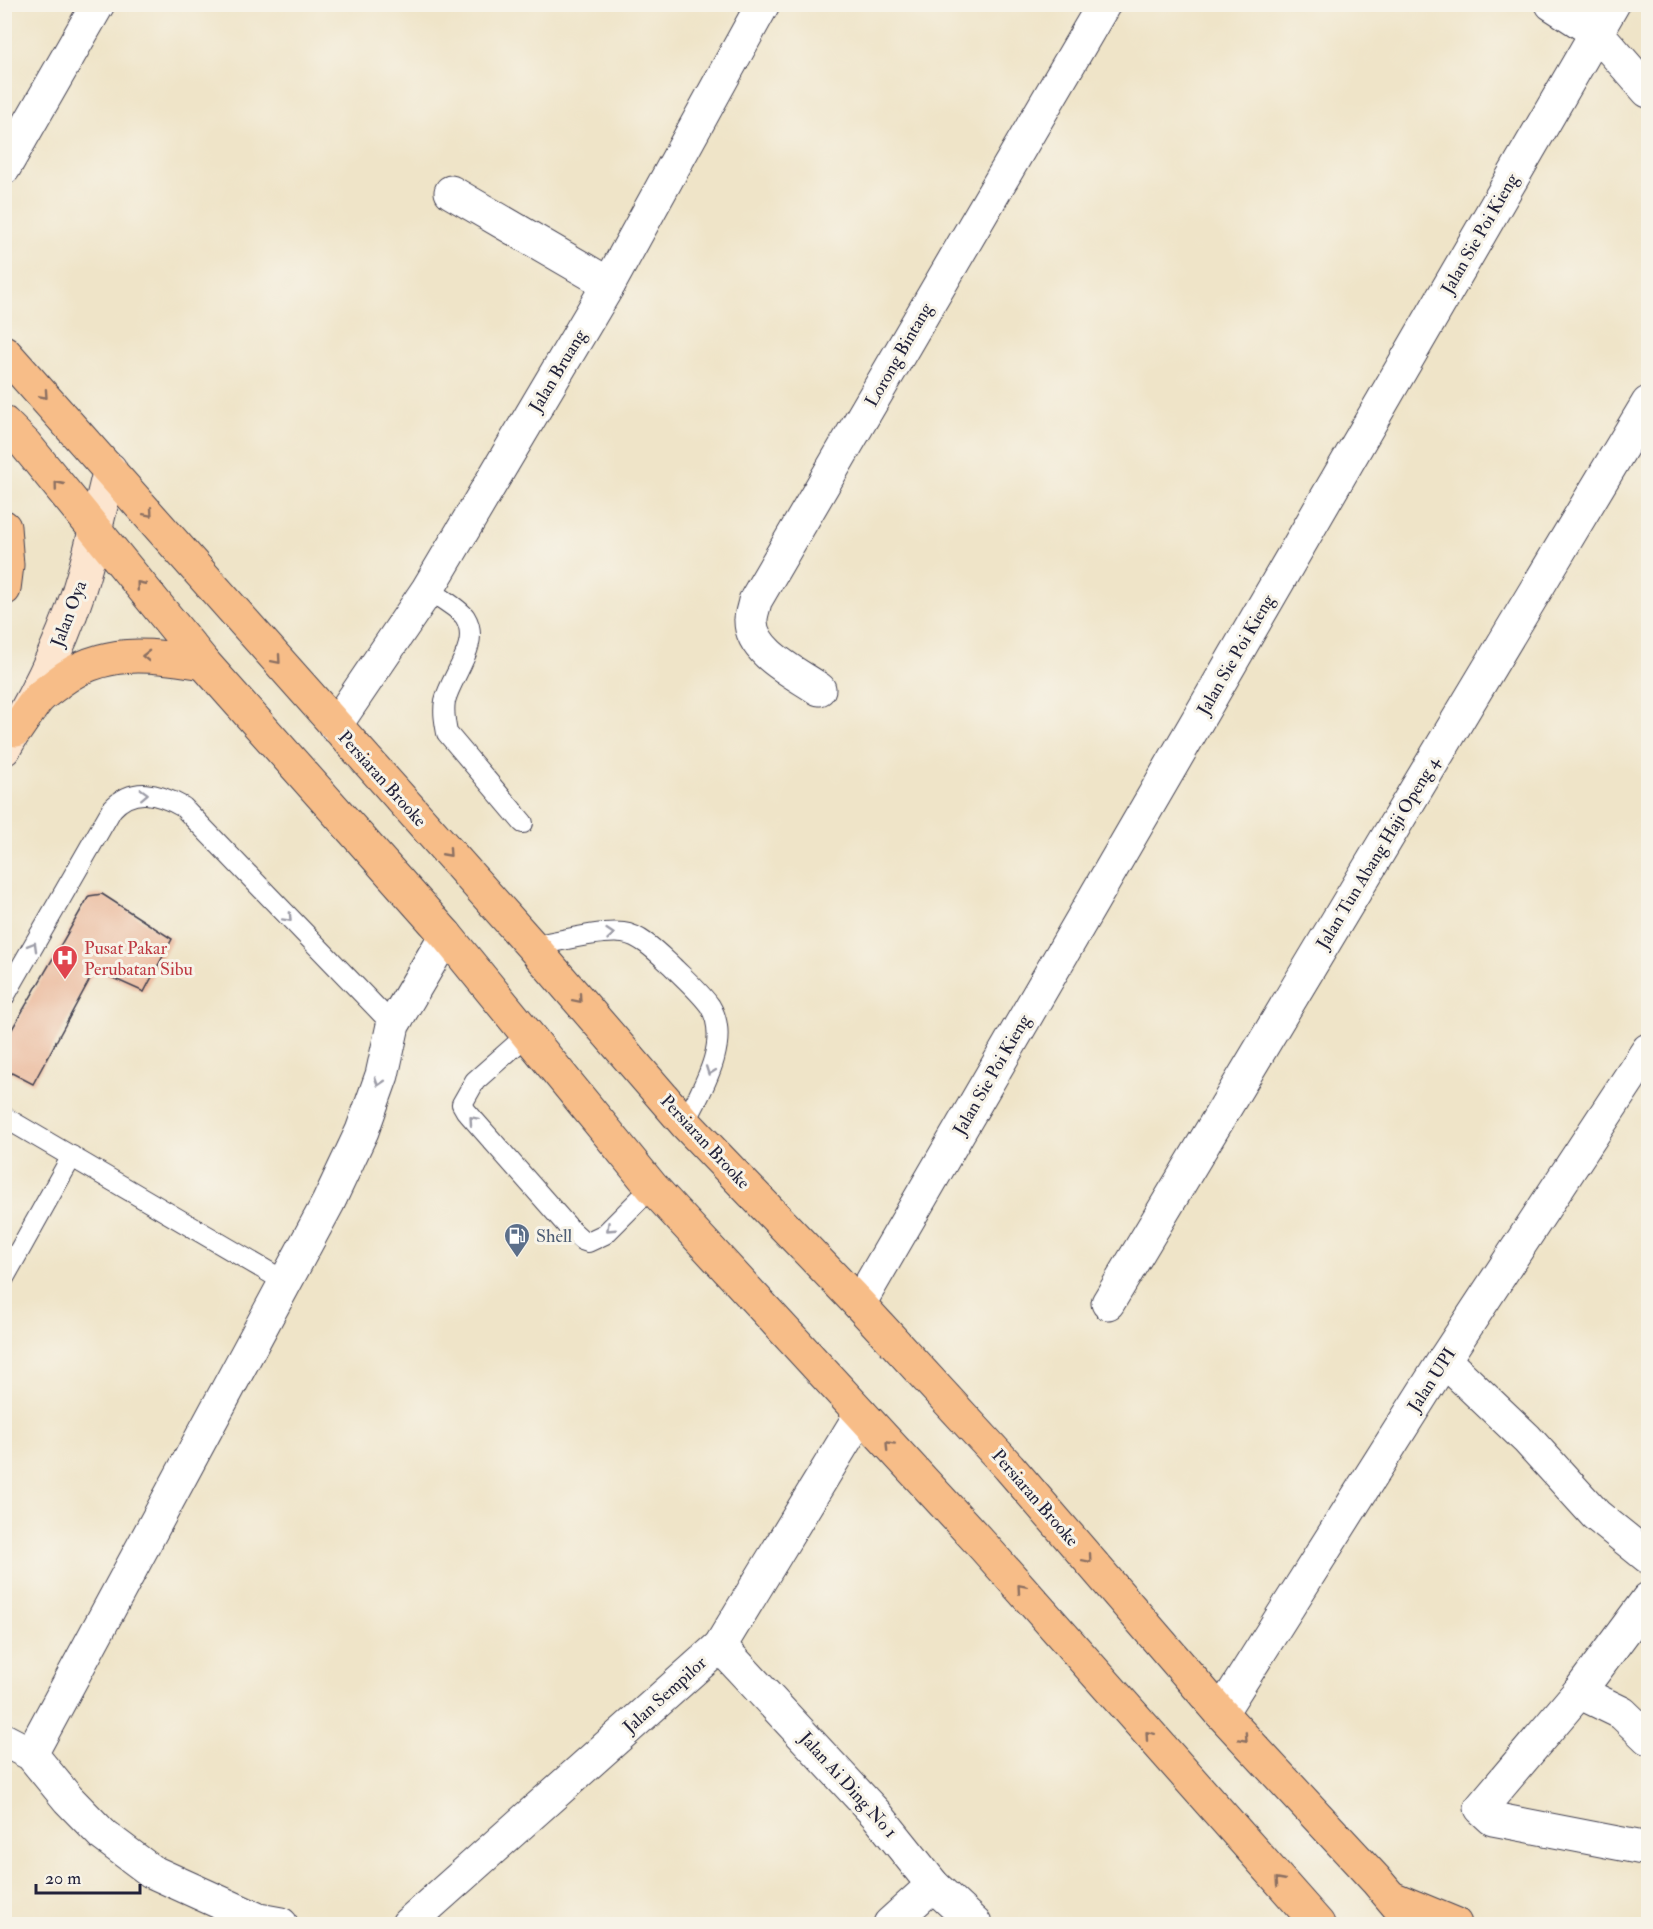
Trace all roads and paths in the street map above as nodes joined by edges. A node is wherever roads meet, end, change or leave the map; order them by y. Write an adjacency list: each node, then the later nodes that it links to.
1 (98, 4): 8 (street)
2 (763, 4): 10 (street, Jalan Bruang)
3 (1104, 4): 20 (street, Lorong Bintang)
4 (1552, 4): 6 (street)
5 (1613, 4): 6 (street, Jalan Sie Poi Kieng)
6 (1597, 33): 7 (street); 37 (street, Jalan Sie Poi Kieng)
7 (1648, 91)
8 (4, 168)
9 (451, 192): 10 (street)
10 (609, 284): 18 (street, Jalan Bruang)
11 (4, 352): 14 (main road, Persiaran Brooke, one-way to 14)
12 (1648, 404): 36 (street, Jalan Tun Abang Haji Openg 4)
13 (4, 423): 16 (main road, one-way to 13)
14 (110, 469): 16 (main road, Jalan Oya); 21 (main road, Persiaran Brooke, one-way to 21)
15 (4, 527): 17 (main road)
16 (95, 530): 19 (main road, one-way to 16); 22 (main road, Jalan Oya)
17 (4, 589)
18 (428, 589): 21 (street, Jalan Bruang); 23 (lane)
19 (204, 663): 22 (main road, one-way to 22); 24 (main road)
20 (819, 689)
21 (335, 726): 25 (main road, Persiaran Brooke, one-way to 25)
22 (10, 740)
23 (523, 823)
24 (446, 935): 27 (street); 28 (main road)
25 (532, 946): 31 (main road, Persiaran Brooke, one-way to 31); 31 (lane, one-way to 31)
26 (4, 997): 27 (lane, one-way to 27)
27 (393, 1025): 35 (street, one-way to 35)
28 (527, 1035): 33 (main road); 33 (lane, one-way to 28)
29 (1648, 1050): 38 (street, Jalan UPI)
30 (4, 1117): 32 (lane)
31 (685, 1123): 37 (main road, Persiaran Brooke)
32 (72, 1156): 34 (lane); 35 (lane)
33 (652, 1188): 39 (main road)
34 (4, 1278)
35 (284, 1281): 46 (street)
36 (1108, 1303)
37 (859, 1305): 44 (main road, Persiaran Brooke, one-way to 44)
38 (1444, 1360): 40 (street); 44 (street, Jalan UPI)
39 (861, 1414): 42 (street, Jalan Sempilor); 50 (main road, one-way to 39)
40 (1648, 1557)
41 (1648, 1599): 43 (street)
42 (720, 1646): 48 (street, Jalan Ai Ding No 1); 52 (street, Jalan Sempilor)
43 (1580, 1692): 45 (street); 47 (street)
44 (1221, 1713): 49 (main road, Persiaran Brooke, one-way to 49)
45 (1648, 1738)
46 (18, 1747): 51 (street)
47 (1648, 1849)
48 (933, 1885): 53 (street); 54 (street, Jalan Ai Ding No 1)
49 (1391, 1897): 55 (main road, Persiaran Brooke); 56 (main road)
50 (1315, 1922)
51 (281, 1924)
52 (408, 1924)
53 (890, 1924)
54 (975, 1924)
55 (1413, 1924)
56 (1455, 1924)

